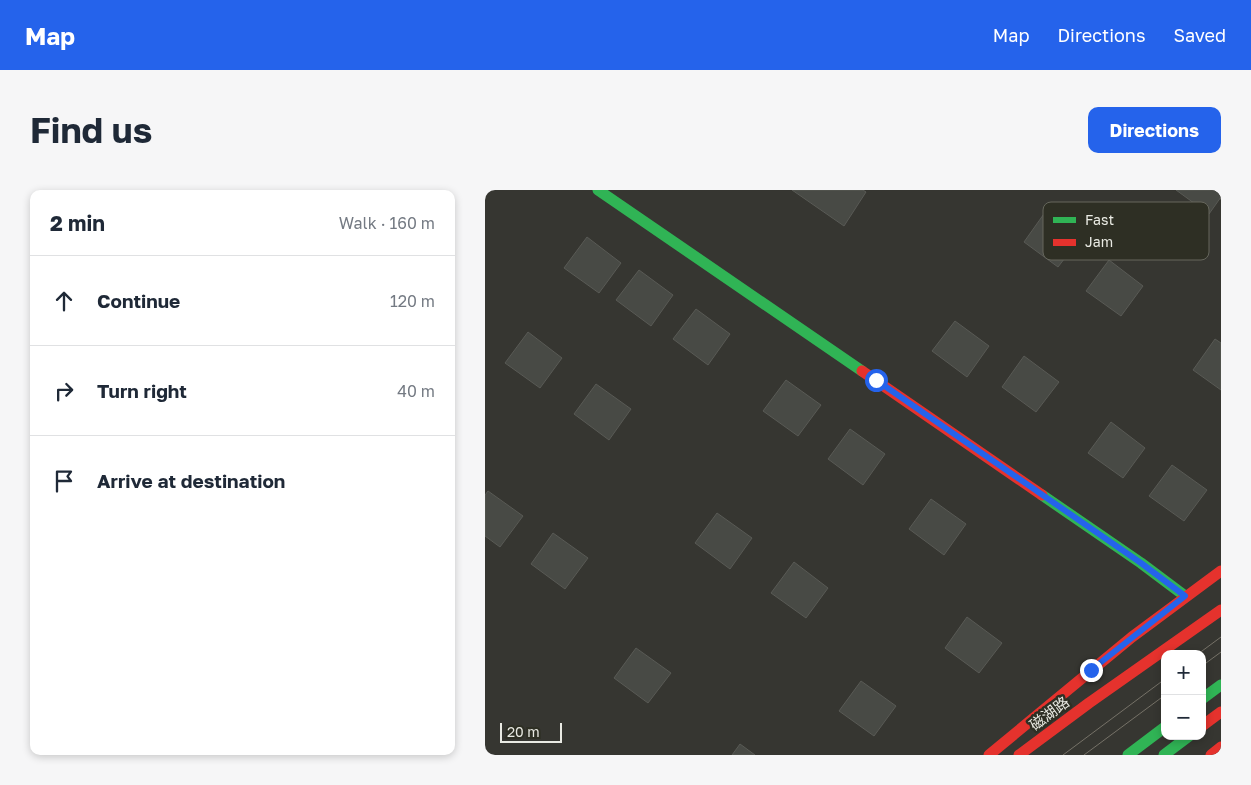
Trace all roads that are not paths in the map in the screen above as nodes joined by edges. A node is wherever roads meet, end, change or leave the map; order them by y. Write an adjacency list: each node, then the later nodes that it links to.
1 (598, 190): 3 (street)
2 (1221, 571): 3 (street)
3 (1185, 596): 12 (street)
4 (1221, 610): 13 (street, 磁湖路)
5 (1221, 685): 6 (street)
6 (1206, 696)
7 (1221, 712): 8 (street)
8 (1206, 723)
9 (1161, 730): 14 (street)
10 (1184, 740): 15 (street)
11 (1221, 747): 16 (street)
12 (989, 755)
13 (1019, 755)
14 (1128, 755)
15 (1164, 755)
16 (1211, 755)

